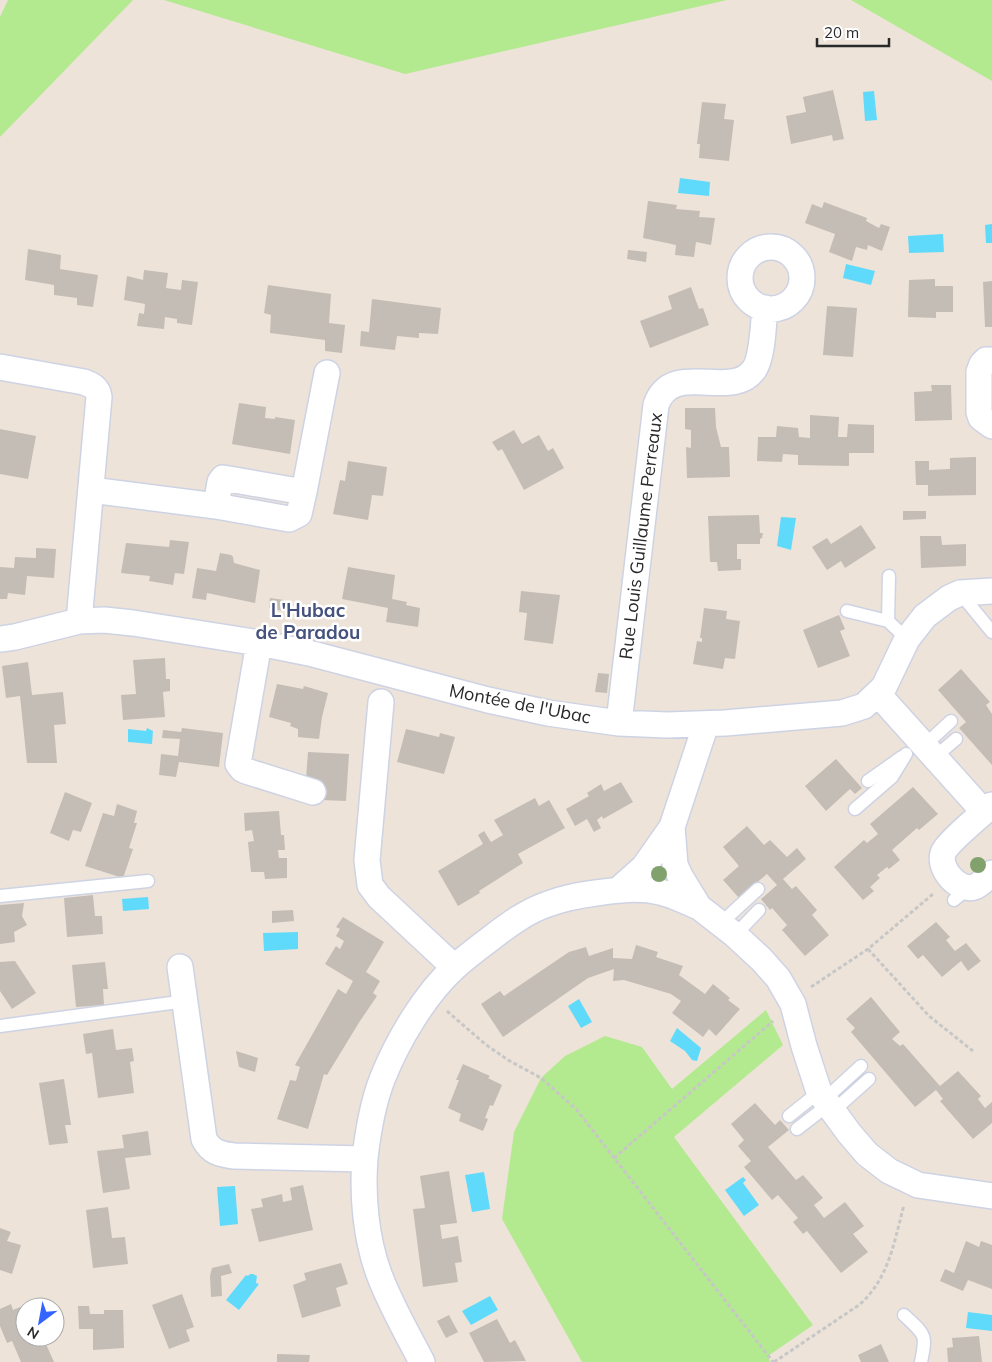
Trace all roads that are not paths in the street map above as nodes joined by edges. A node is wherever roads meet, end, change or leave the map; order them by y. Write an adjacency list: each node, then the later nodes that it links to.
1 (765, 308): 20 (street, Rue Louis Guillaume Perreaux)
2 (992, 360): 5 (street)
3 (0, 367): 6 (street)
4 (327, 373): 6 (street)
5 (992, 426)
6 (90, 490): 11 (street)
7 (889, 576): 12 (lane)
8 (992, 590): 9 (street, Montée de l'Ubac)
9 (960, 593): 13 (lane); 15 (street, Montée de l'Ubac)
10 (847, 611): 12 (lane)
11 (79, 620): 14 (street, Montée de l'Ubac); 16 (street, Montée de l'Ubac)
12 (888, 621): 15 (lane)
13 (992, 632)
14 (0, 639)
15 (907, 639): 17 (street, Montée de l'Ubac)
16 (259, 643): 20 (street, Montée de l'Ubac); 25 (street)
17 (878, 694): 21 (street, Montée de l'Ubac); 23 (street)
18 (381, 702): 38 (street)
19 (951, 721): 23 (lane)
20 (619, 723): 21 (street, Montée de l'Ubac)
21 (706, 724): 28 (street)
22 (956, 739): 23 (lane)
23 (922, 749): 24 (lane); 26 (street); 27 (lane)
24 (868, 782)
25 (313, 792)
26 (988, 808): 29 (street)
27 (855, 810)
28 (672, 827): 32 (street); 34 (street)
29 (992, 874)
30 (148, 880): 33 (lane)
31 (758, 889): 36 (lane)
32 (618, 890): 34 (street); 38 (street)
33 (0, 896)
34 (699, 908): 36 (street)
35 (759, 910): 36 (lane)
36 (728, 929): 43 (street)
37 (180, 967): 39 (street)
38 (454, 967): 46 (street)
39 (186, 1001): 40 (lane); 46 (street)
40 (0, 1026)
41 (861, 1066): 43 (lane)
42 (869, 1079): 43 (lane)
43 (826, 1102): 44 (lane); 45 (lane); 47 (street)
44 (789, 1116)
45 (797, 1129)
46 (365, 1159): 49 (street)
47 (992, 1196)
48 (904, 1315): 50 (lane)
49 (422, 1362)
50 (922, 1362)

